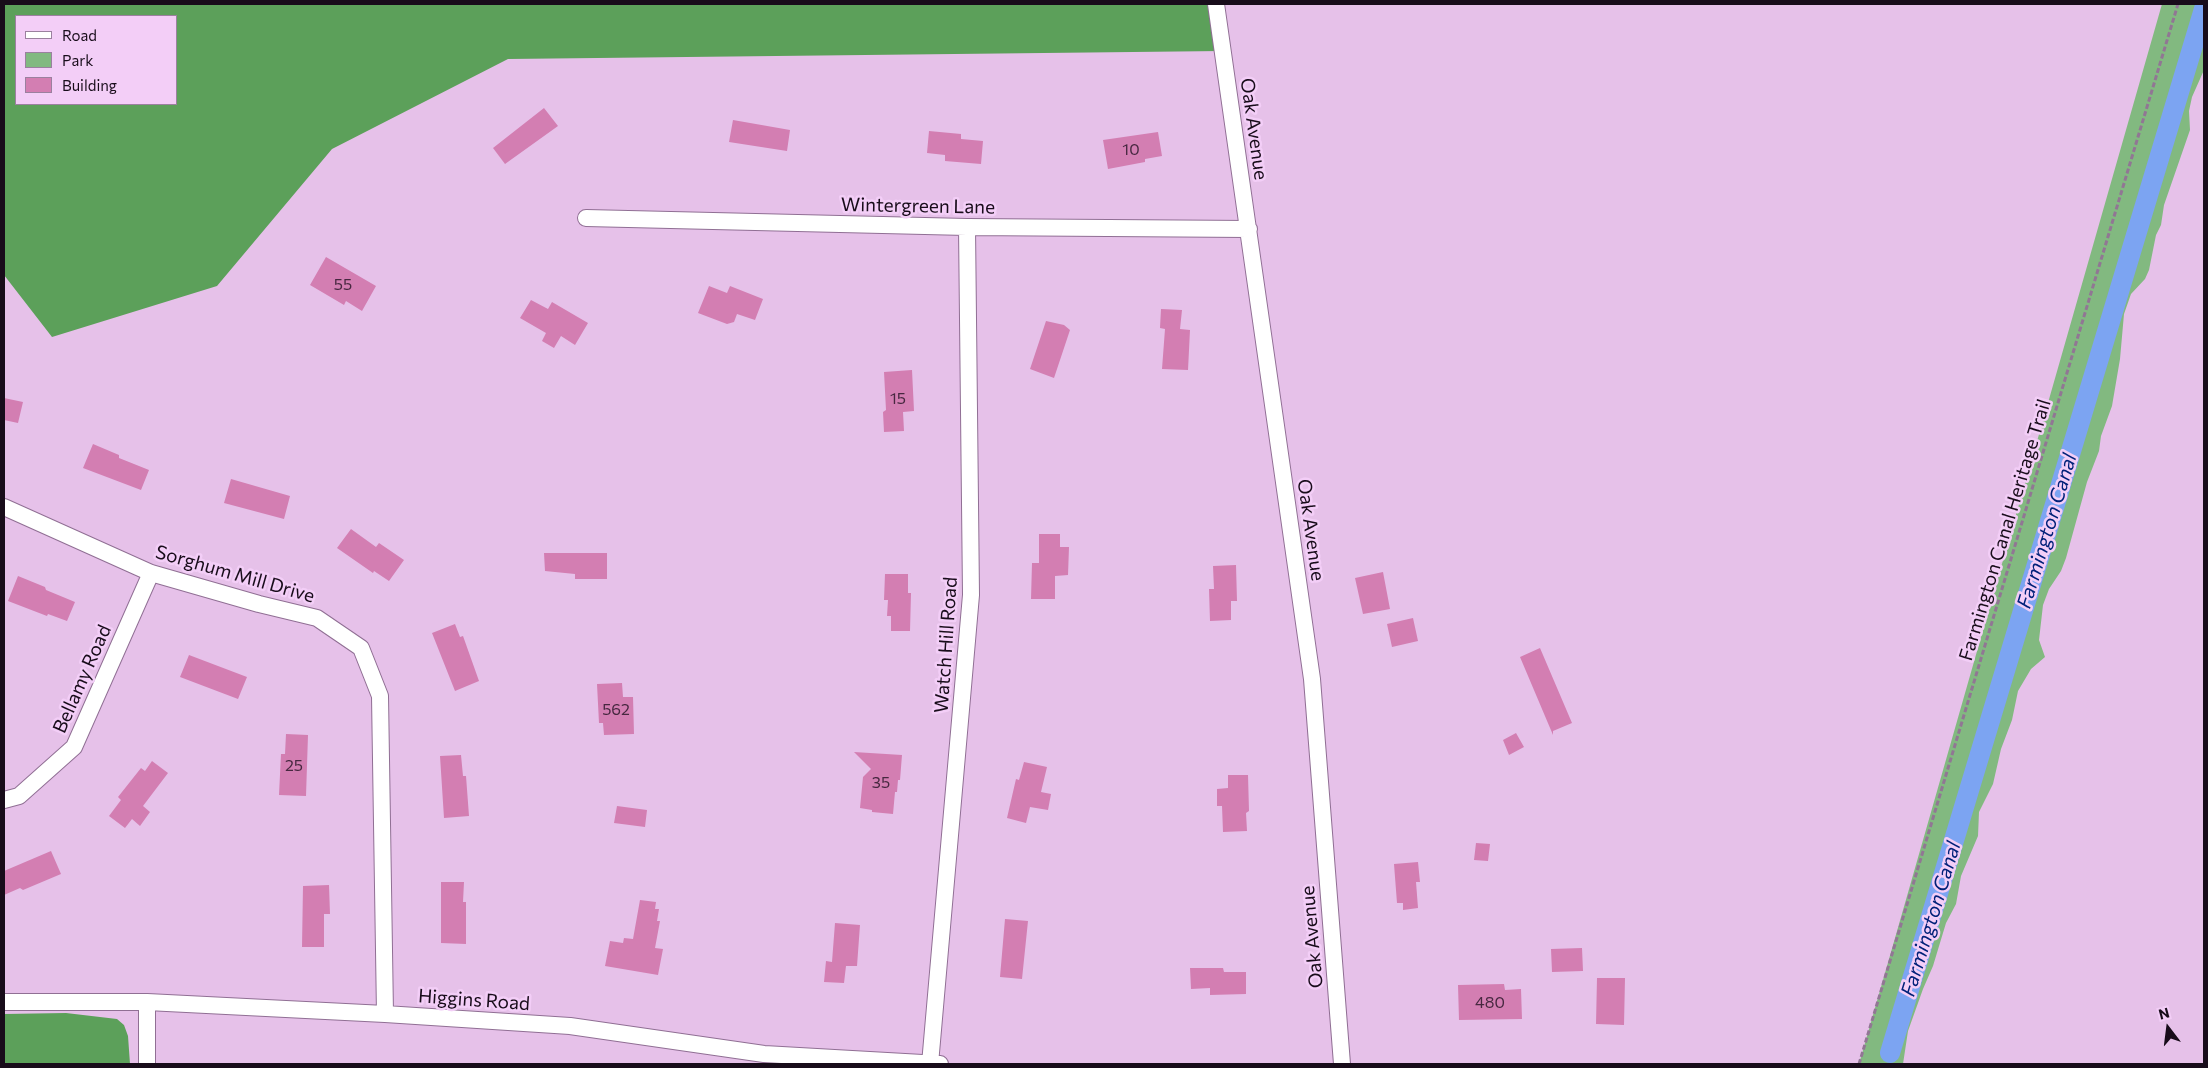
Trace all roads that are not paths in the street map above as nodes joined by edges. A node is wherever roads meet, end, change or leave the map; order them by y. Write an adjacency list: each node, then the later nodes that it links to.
1 (1216, 4): 4 (street, Oak Avenue)
2 (586, 218): 3 (street, Wintergreen Lane)
3 (967, 227): 4 (street, Wintergreen Lane); 13 (street, Watch Hill Road)
4 (1249, 229): 15 (street, Oak Avenue)
5 (4, 507): 6 (street, Sorghum Mill Drive)
6 (151, 572): 7 (street, Bellamy Road); 10 (street, Sorghum Mill Drive)
7 (4, 800)
8 (4, 1002): 9 (street, Higgins Road)
9 (147, 1002): 10 (street, Higgins Road); 12 (street)
10 (385, 1014): 11 (street, Higgins Road)
11 (764, 1059): 13 (street, Higgins Road)
12 (147, 1064)
13 (930, 1064): 14 (street, Higgins Road)
14 (940, 1064)
15 (1342, 1064)

